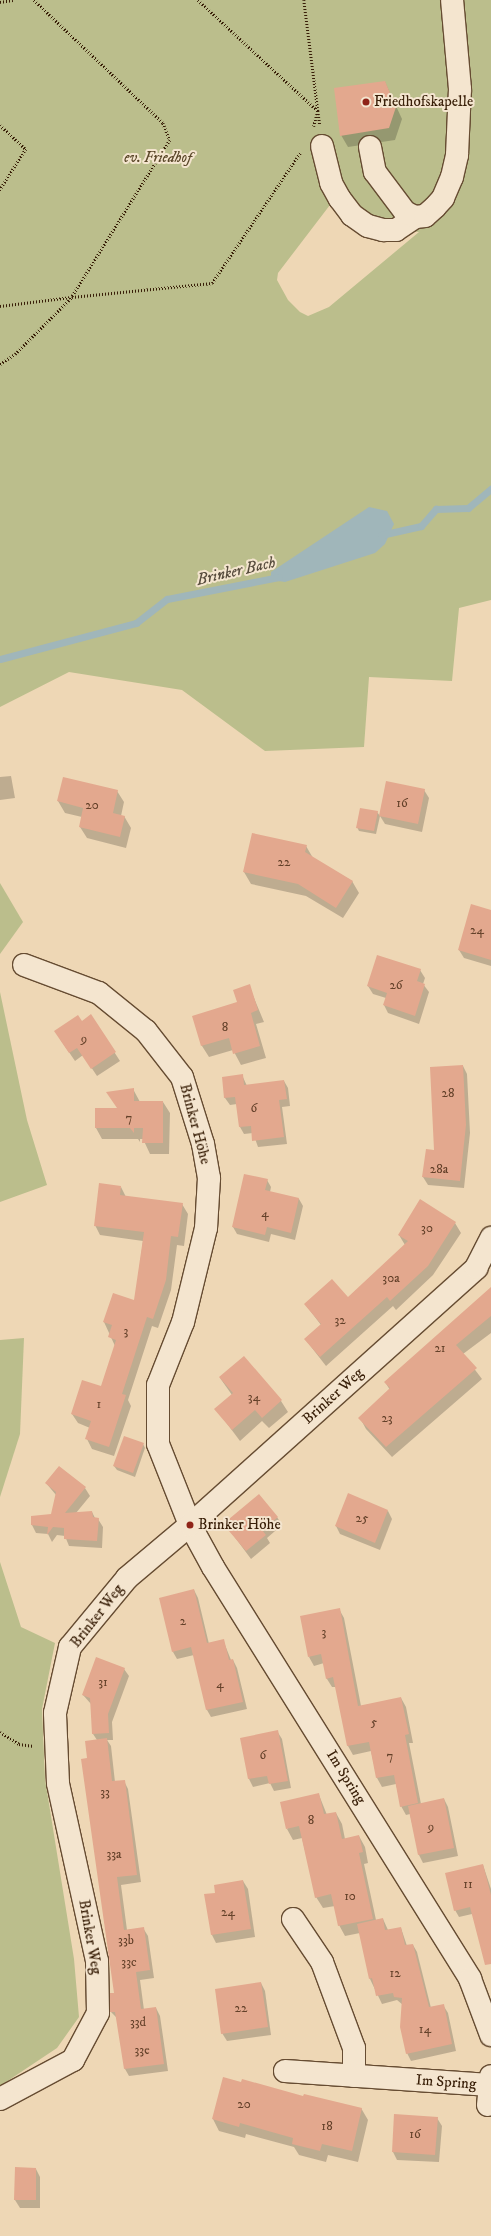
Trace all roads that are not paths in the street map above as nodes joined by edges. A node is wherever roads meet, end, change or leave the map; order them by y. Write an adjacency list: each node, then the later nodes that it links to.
1 (452, 0): 4 (street)
2 (312, 143): 4 (street)
3 (370, 146): 4 (street)
4 (415, 217)
5 (24, 965): 7 (street, Brinker Höhe)
6 (491, 1238): 7 (street, Brinker Weg)
7 (190, 1525): 9 (street, Im Spring); 13 (street, Brinker Weg)
8 (293, 1919): 11 (street)
9 (491, 2035)
10 (285, 2071): 11 (street, Im Spring)
11 (354, 2076): 12 (street, Im Spring)
12 (490, 2089)
13 (0, 2099)

